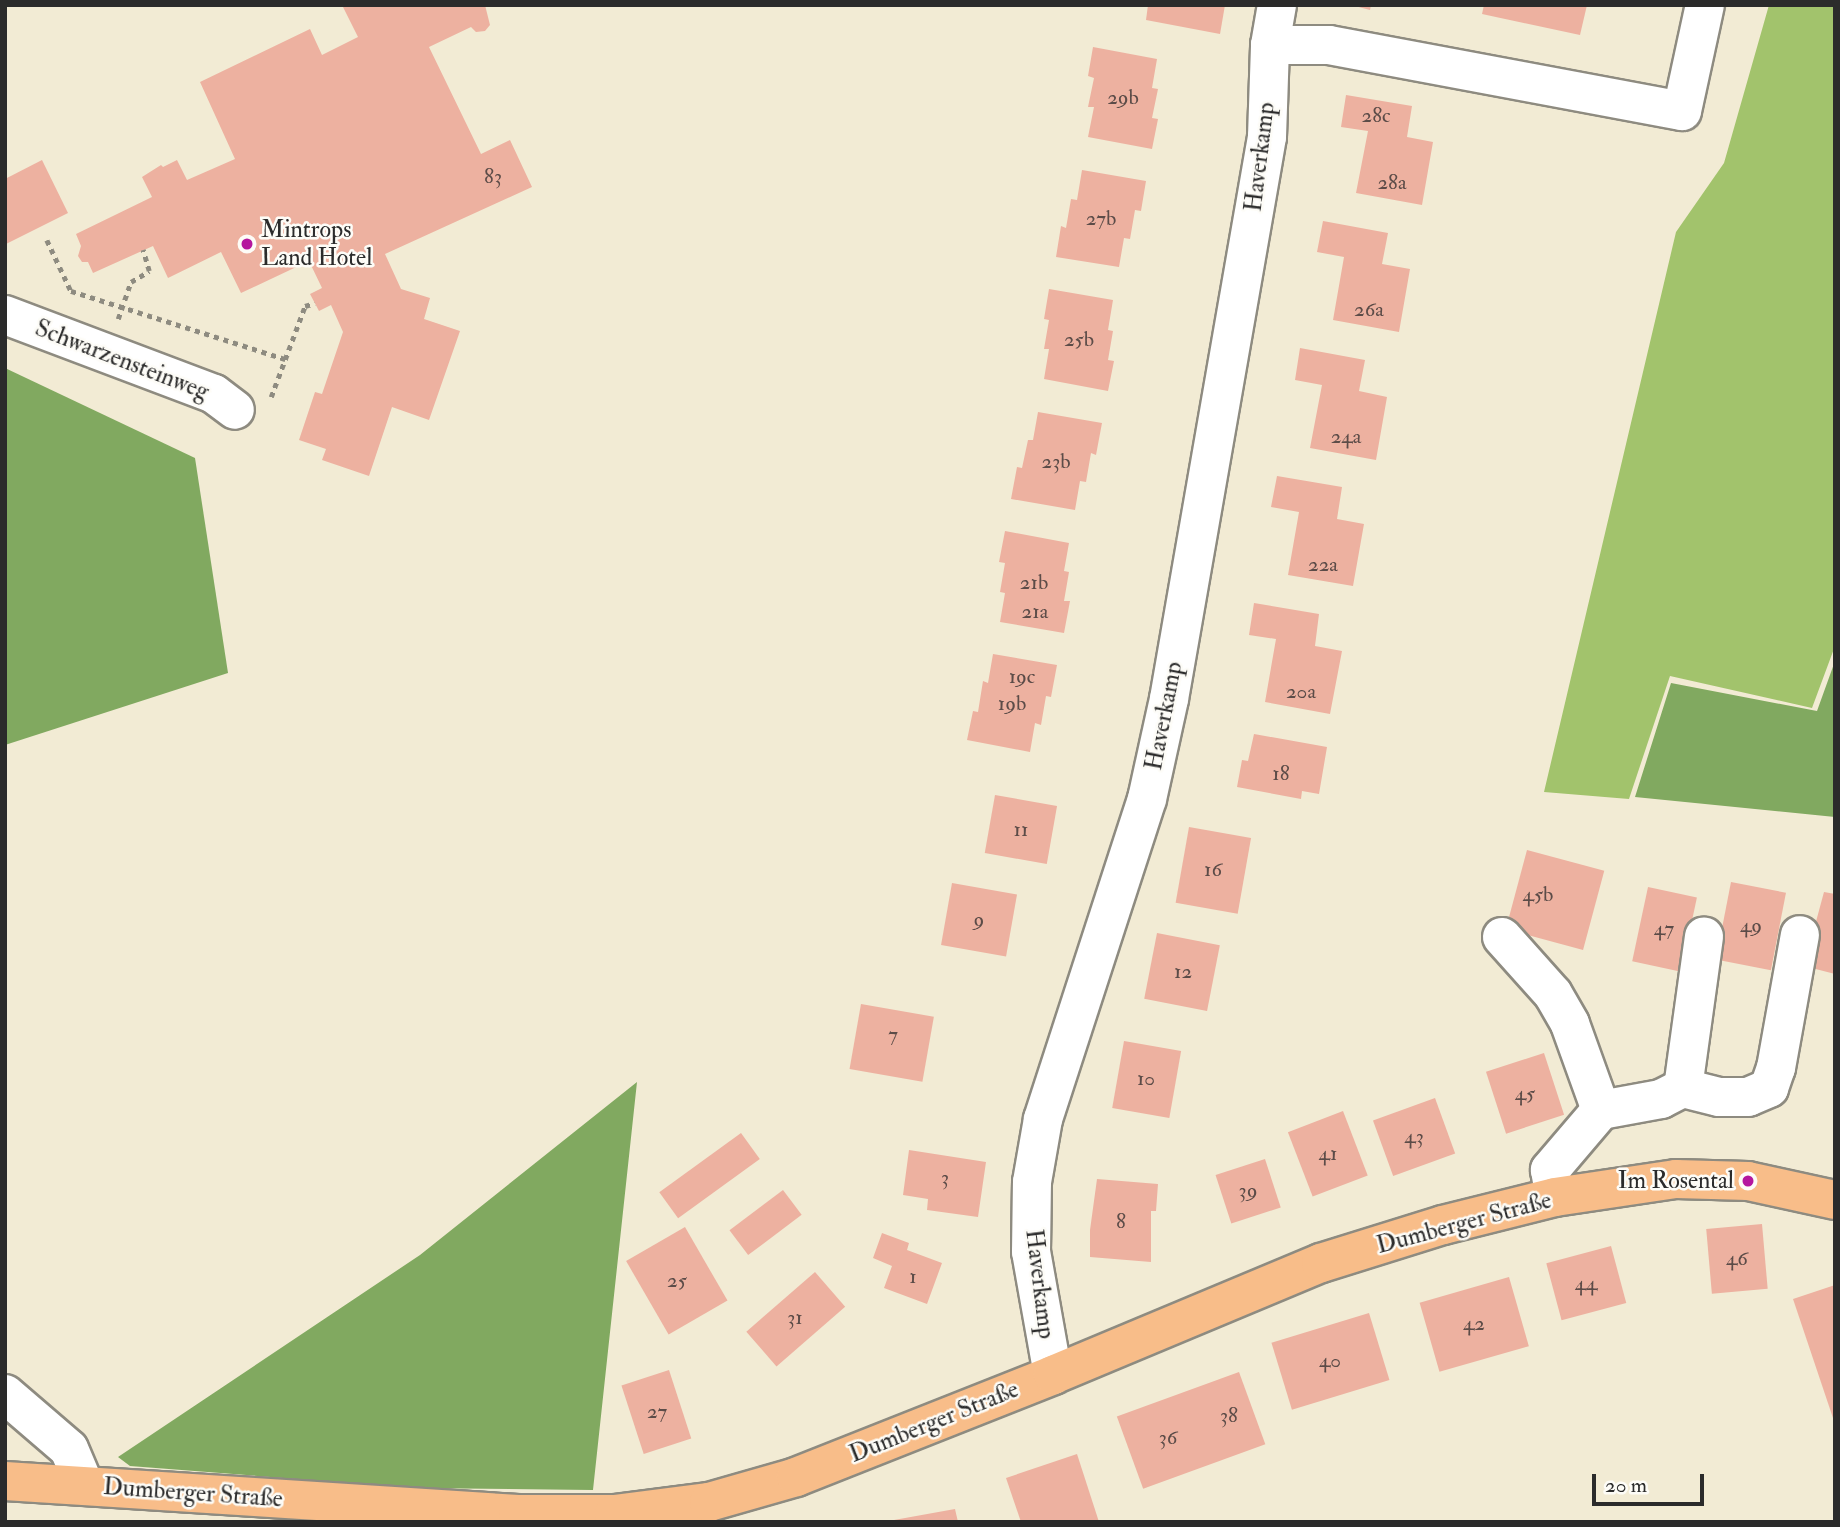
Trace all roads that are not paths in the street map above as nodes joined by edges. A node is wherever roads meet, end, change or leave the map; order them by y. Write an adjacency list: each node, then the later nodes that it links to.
1 (1277, 5): 3 (street, Haverkamp)
2 (1705, 5): 3 (street)
3 (1270, 45): 13 (street, Haverkamp)
4 (5, 315): 5 (street, Schwarzensteinweg)
5 (236, 410)
6 (1800, 935): 9 (street)
7 (1704, 936): 9 (street)
8 (1503, 937): 10 (street)
9 (1683, 1088): 10 (street)
10 (1601, 1110): 11 (street)
11 (1555, 1197): 12 (main road, Dumberger Straße); 13 (main road, Dumberger Straße)
12 (1835, 1200)
13 (1053, 1375): 16 (main road, Dumberger Straße)
14 (5, 1394): 16 (street)
15 (5, 1481): 16 (main road, Dumberger Straße)
16 (84, 1485)

